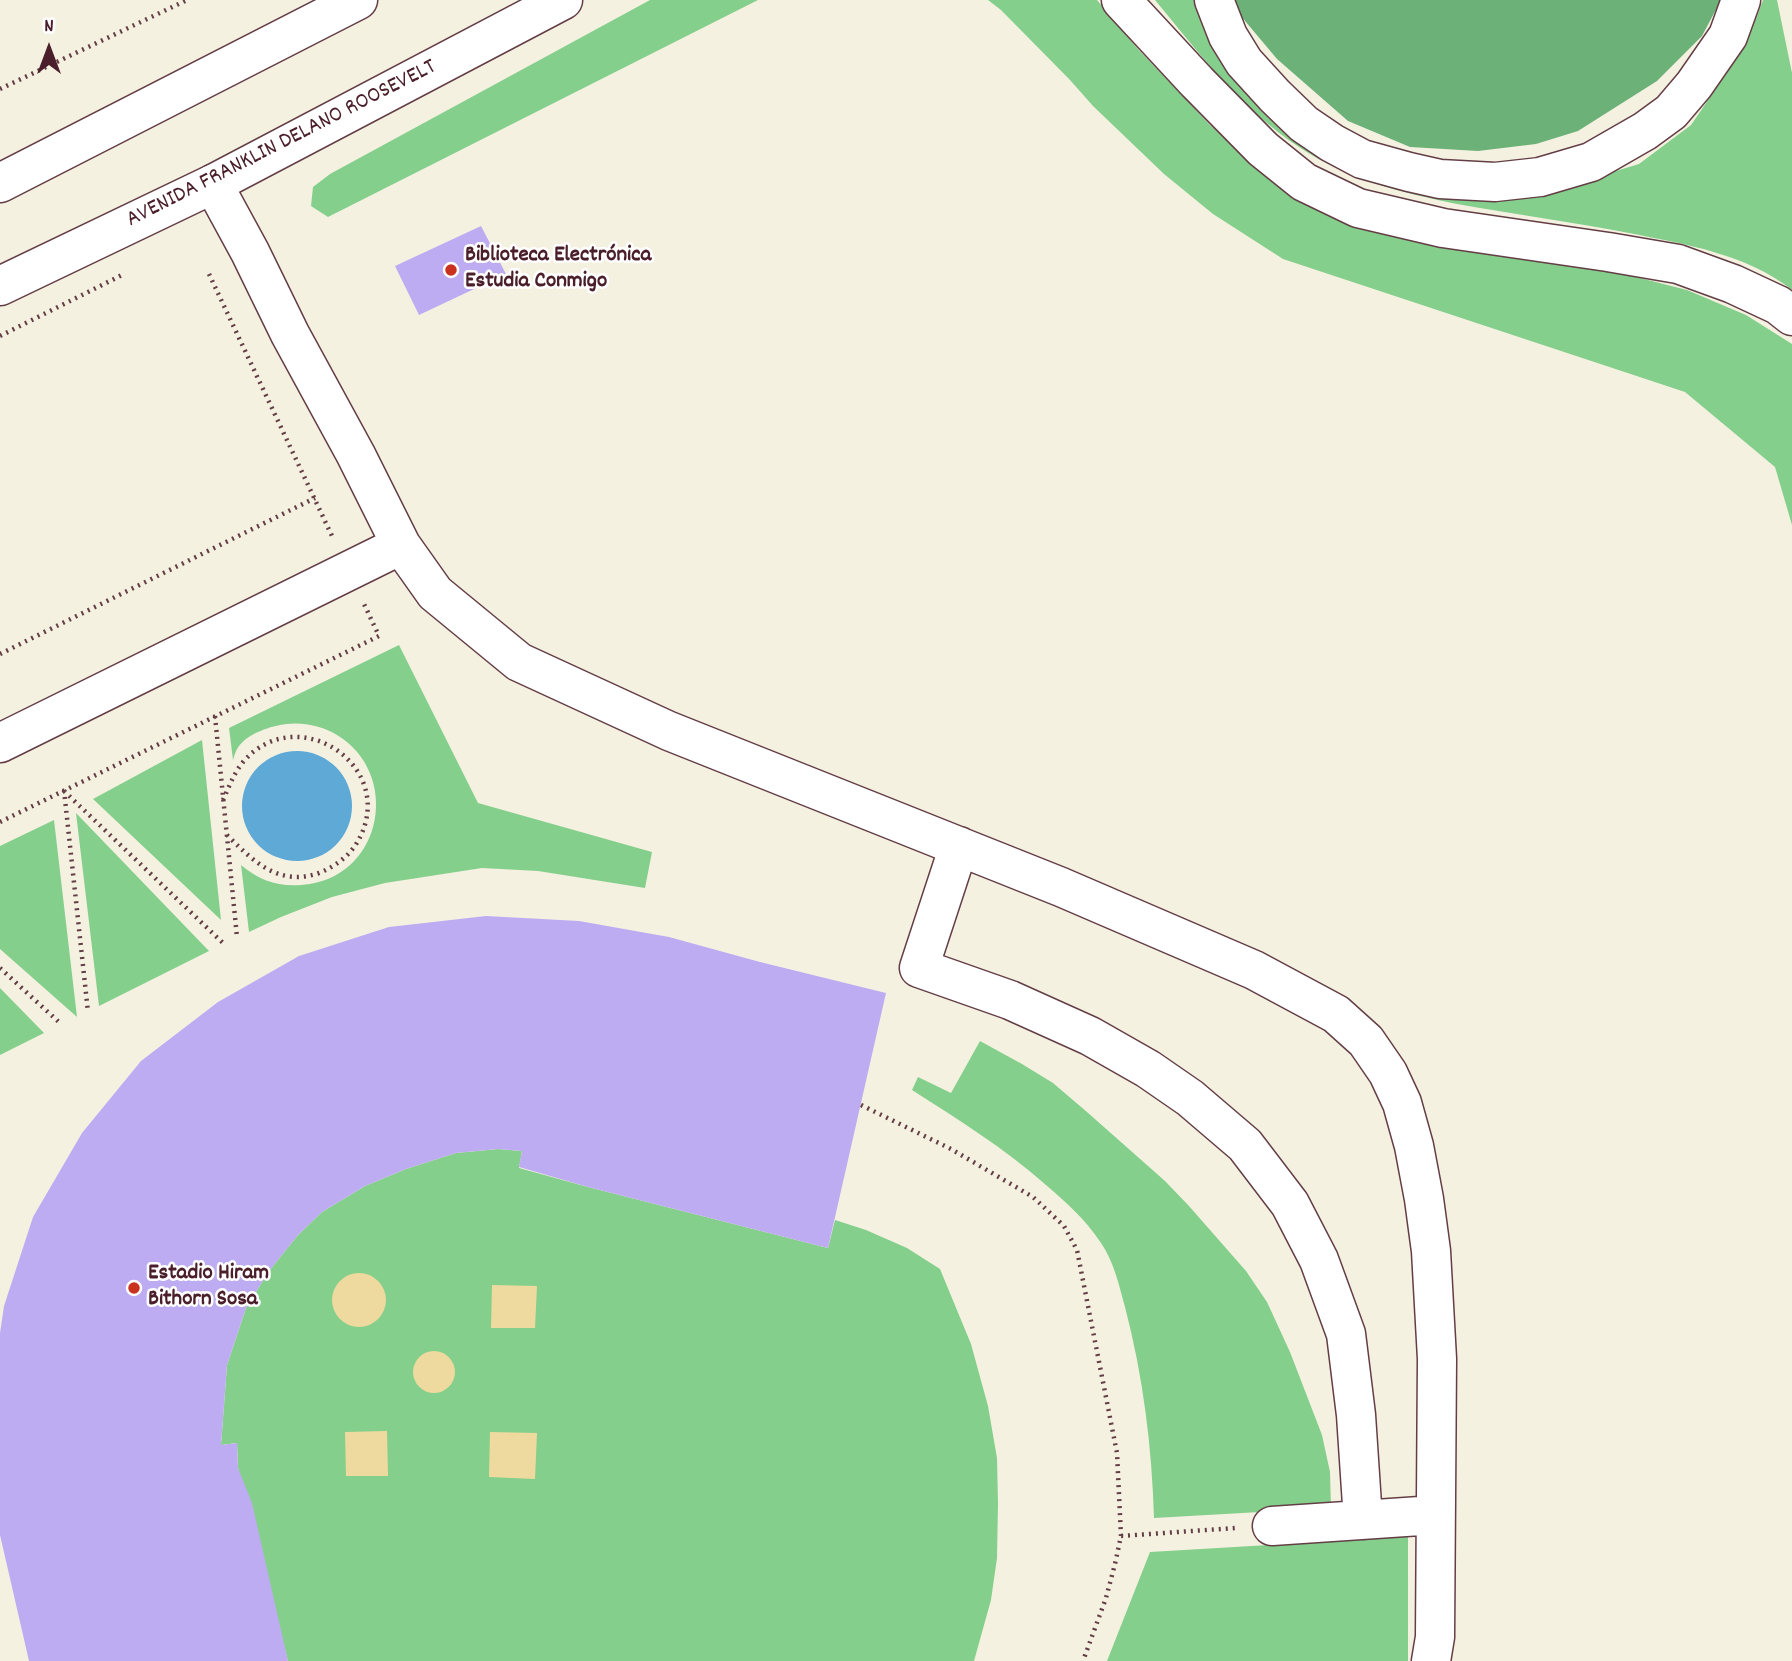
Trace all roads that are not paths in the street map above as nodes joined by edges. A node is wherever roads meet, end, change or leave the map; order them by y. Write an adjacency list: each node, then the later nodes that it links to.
1 (358, 0): 6 (main road)
2 (563, 0): 7 (main road, AVENIDA FRANKLIN DELANO ROOSEVELT)
3 (1121, 0): 9 (main road)
4 (1214, 0): 5 (main road)
5 (1741, 0)
6 (0, 183)
7 (214, 184): 8 (main road, AVENIDA FRANKLIN DELANO ROOSEVELT); 10 (main road)
8 (0, 286)
9 (1792, 316)
10 (401, 545): 11 (main road); 12 (main road)
11 (0, 743)
12 (959, 846): 13 (main road); 14 (main road)
13 (1436, 1515): 14 (main road); 16 (main road)
14 (1363, 1520): 15 (main road)
15 (1272, 1526)
16 (1431, 1661)

